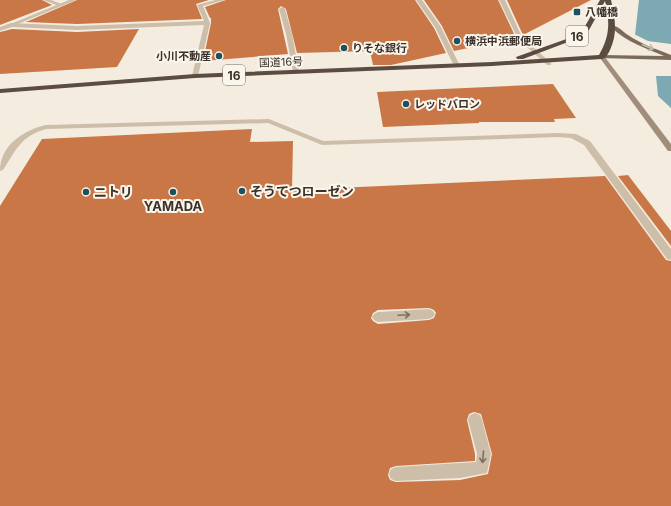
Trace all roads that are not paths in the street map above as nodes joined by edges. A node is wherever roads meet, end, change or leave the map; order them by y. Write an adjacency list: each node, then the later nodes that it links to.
1 (46, 0): 8 (street)
2 (73, 0): 8 (street)
3 (222, 0): 10 (street)
4 (419, 0): 19 (street)
5 (502, 0): 14 (street)
6 (603, 0): 14 (highway, 国道16号 / 16)
7 (608, 0): 12 (highway, 16)
8 (61, 5): 11 (street)
9 (282, 9): 20 (street)
10 (207, 23): 11 (street); 21 (street)
11 (11, 25): 13 (street)
12 (614, 27): 15 (highway, 16); 16 (main road, one-way to 16)
13 (0, 29)
14 (536, 53): 17 (street); 18 (highway, 国道16号 / 16)
15 (602, 57): 16 (main road); 17 (highway, 国道16号 / 16); 23 (street)
16 (671, 58)
17 (546, 62): 18 (highway, 国道16号 / 16)
18 (492, 64): 19 (highway, 国道16号 / 16)
19 (457, 66): 20 (highway, 国道16号 / 16)
20 (296, 72): 21 (highway, 国道16号 / 16)
21 (195, 76): 22 (highway, 国道16号 / 16)
22 (0, 91)
23 (671, 149)
24 (0, 168): 25 (street)
25 (671, 256)
26 (429, 314): 27 (street, one-way to 26)
27 (378, 317)
28 (474, 420): 29 (street, one-way to 29)
29 (396, 474)

